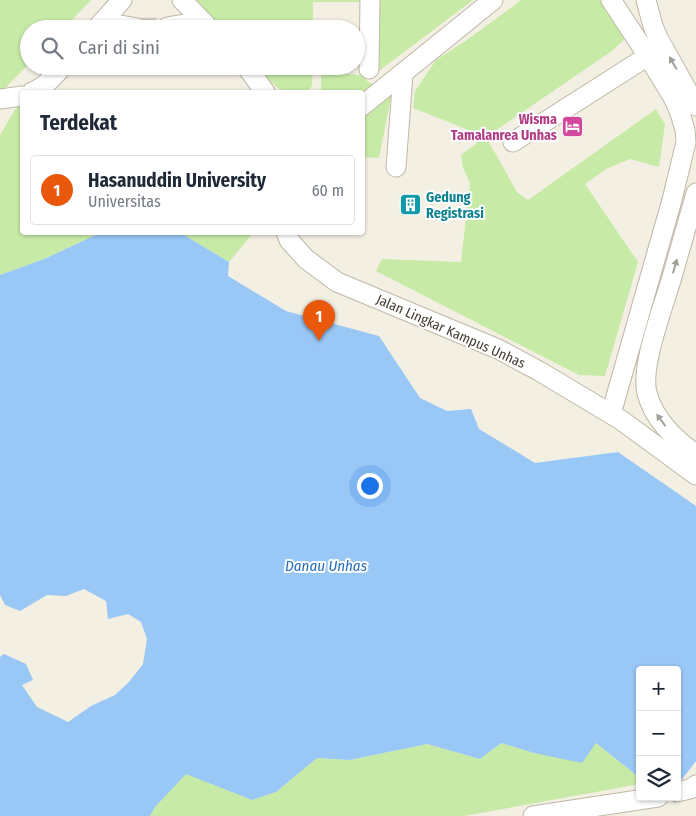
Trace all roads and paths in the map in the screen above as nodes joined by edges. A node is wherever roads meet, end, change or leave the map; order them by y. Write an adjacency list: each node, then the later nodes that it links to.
1 (122, 0): 7 (lane)
2 (182, 0): 8 (lane)
3 (370, 0): 10 (lane)
4 (493, 0): 11 (lane)
5 (611, 0): 9 (lane)
6 (646, 0): 19 (lane, one-way to 6)
7 (104, 20)
8 (201, 20)
9 (648, 56): 20 (lane); 24 (lane)
10 (368, 68)
11 (403, 74): 18 (lane); 21 (lane)
12 (55, 75): 14 (lane)
13 (253, 75): 15 (lane)
14 (37, 90)
15 (264, 90)
16 (20, 96): 17 (lane)
17 (0, 99)
18 (365, 104)
19 (696, 106)
20 (513, 142)
21 (396, 167)
22 (696, 193): 25 (lane, one-way to 22)
23 (287, 235): 24 (lane, Jalan Lingkar Kampus Unhas)
24 (611, 414): 26 (lane, Jalan Lingkar Kampus Unhas)
25 (696, 454)
26 (696, 475)
27 (696, 786): 28 (lane)
28 (681, 791)
29 (636, 800): 30 (lane)
30 (533, 816)

